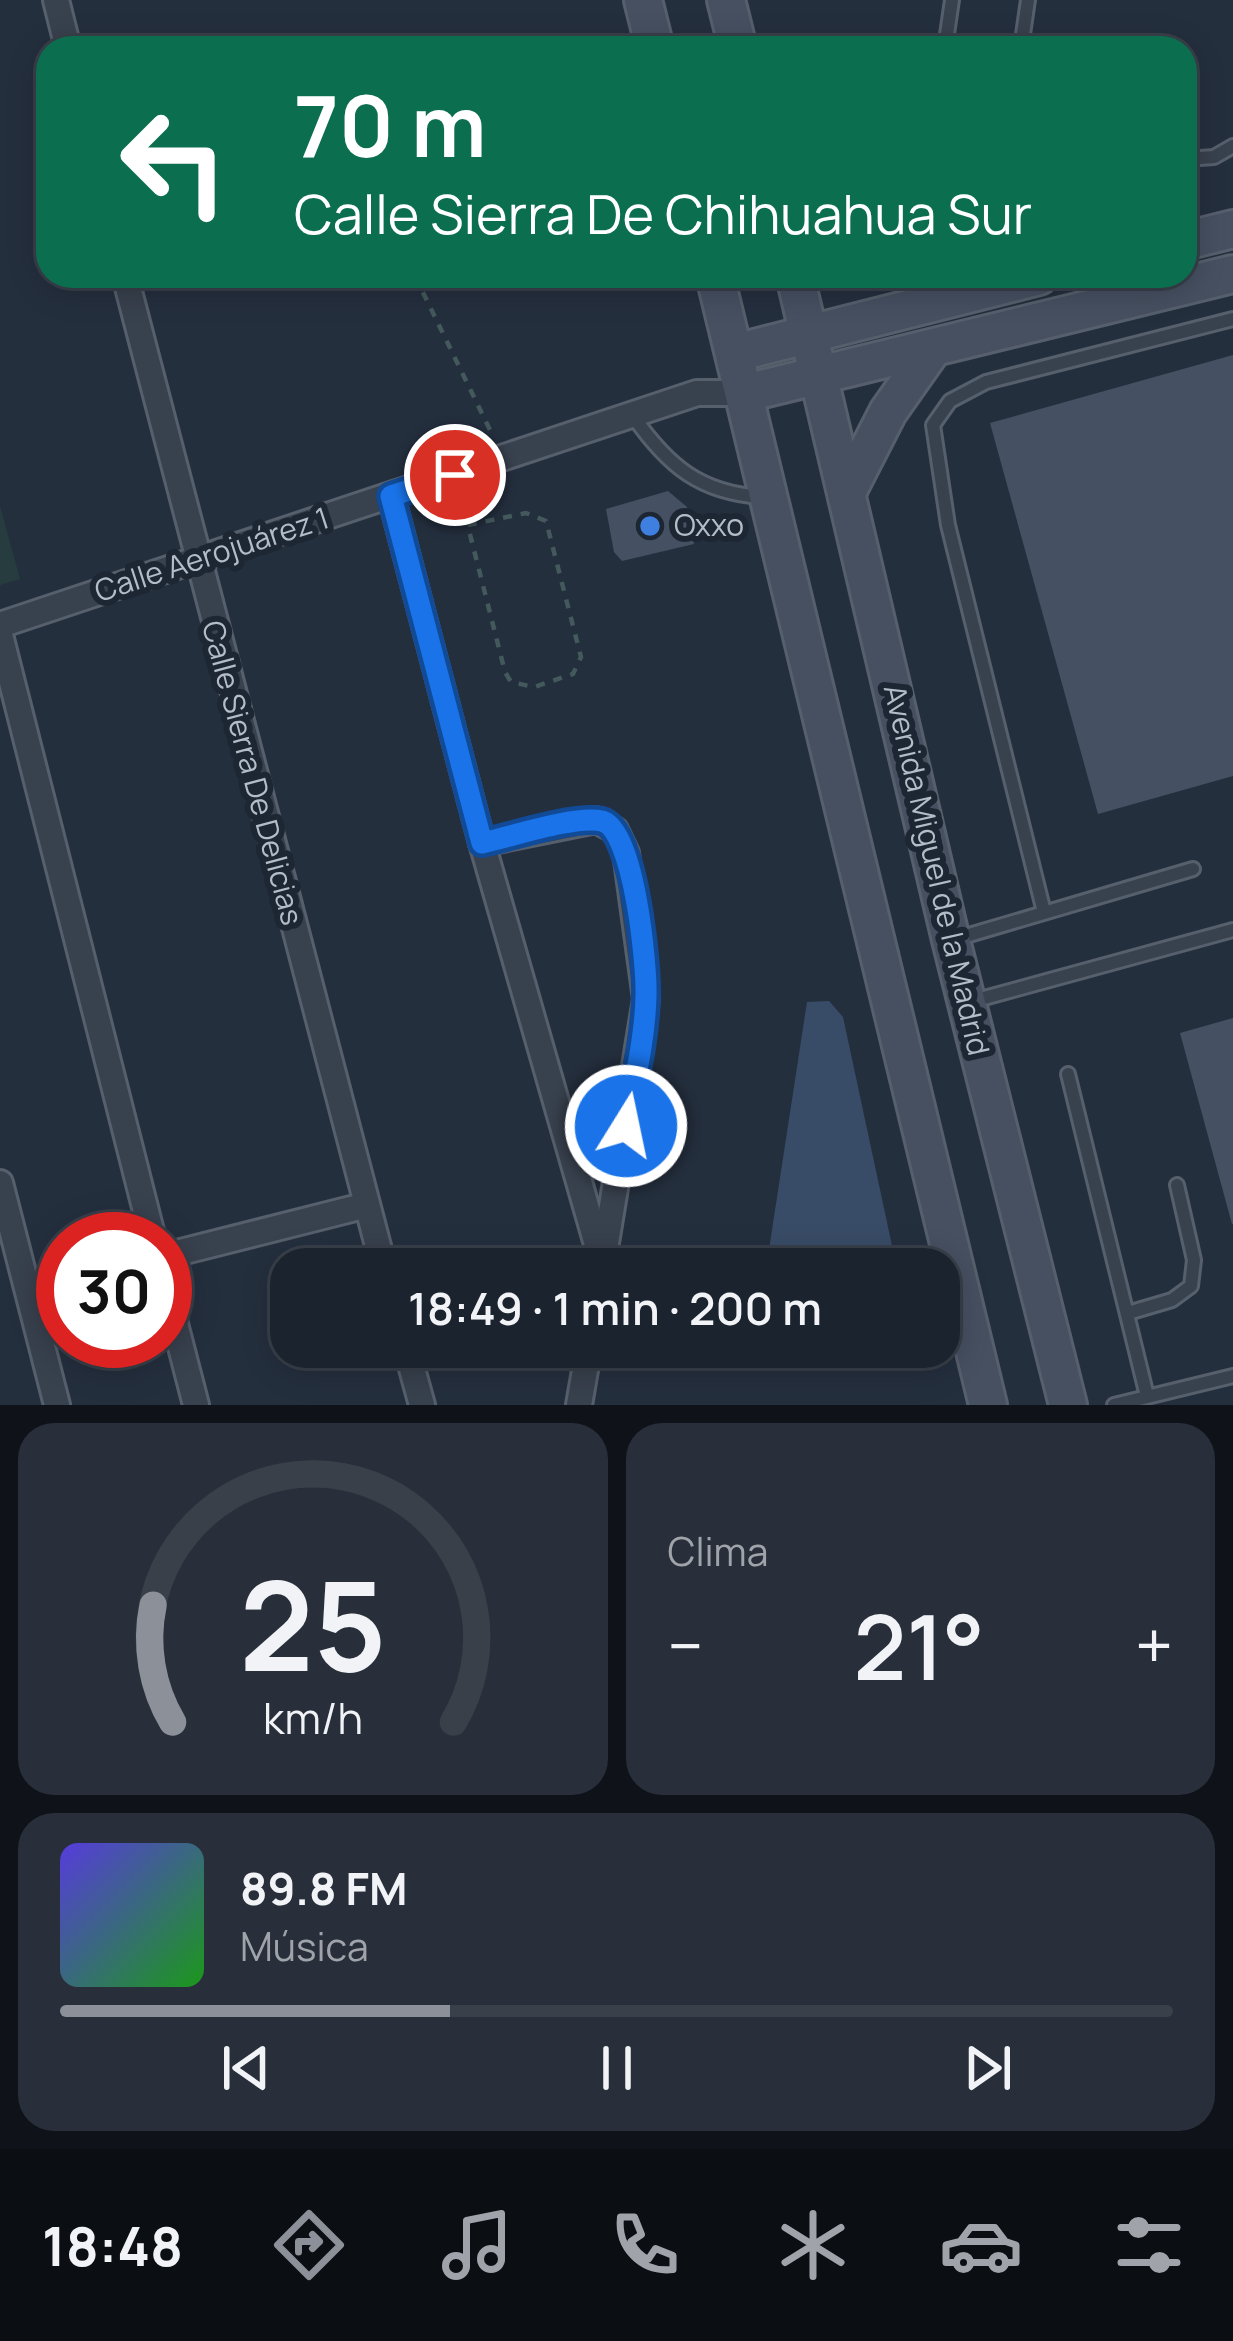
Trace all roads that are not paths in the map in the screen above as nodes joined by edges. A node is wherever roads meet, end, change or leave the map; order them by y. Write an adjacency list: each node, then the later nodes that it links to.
1 (56, 0): 6 (street)
2 (643, 0): 7 (main road)
3 (726, 0): 8 (main road)
4 (952, 0): 9 (lane)
5 (1028, 0): 10 (lane)
6 (65, 36)
7 (653, 36)
8 (735, 36)
9 (947, 36)
10 (1023, 36)
11 (1233, 146): 12 (lane)
12 (1197, 158)
13 (1233, 229): 14 (main road)
14 (1197, 238)
15 (1233, 274): 16 (main road, Calle Aerojuárez 1)
16 (1197, 283)
17 (128, 288): 33 (street, Calle Sierra De Delicias)
18 (718, 288): 25 (main road)
19 (798, 288): 23 (main road, Avenida Miguel de la Madrid)
20 (1176, 288): 24 (main road, Calle Aerojuárez 1)
21 (927, 290): 23 (main road)
22 (1233, 319): 38 (lane)
23 (810, 333): 25 (main road); 26 (main road, Avenida Miguel de la Madrid)
24 (933, 348): 26 (main road, Calle Aerojuárez 1); 30 (main road)
25 (735, 353): 27 (street, Calle Aerojuárez 1); 28 (main road)
26 (819, 375): 28 (main road, Calle Aerojuárez 1); 30 (main road, Avenida Miguel de la Madrid)
27 (697, 393): 28 (street, Calle Aerojuárez 1); 29 (street, Calle Aerojuárez 1)
28 (746, 393): 32 (main road)
29 (633, 416): 31 (street, Calle Aerojuárez 1); 32 (lane)
30 (847, 492): 40 (main road, Avenida Miguel de la Madrid)
31 (391, 496): 33 (street, Calle Aerojuárez 1); 36 (street)
32 (771, 498): 61 (main road)
33 (196, 561): 34 (street, Calle Aerojuárez 1); 45 (street, Calle Sierra De Delicias)
34 (0, 625)
35 (0, 634): 46 (street)
36 (482, 843): 48 (street); 49 (street)
37 (1193, 869): 38 (lane)
38 (1044, 912): 40 (lane)
39 (1233, 930): 41 (lane)
40 (951, 940): 41 (main road, Avenida Miguel de la Madrid)
41 (966, 1003): 62 (main road, Avenida Miguel de la Madrid)
42 (1068, 1074): 51 (lane)
43 (0, 1183): 57 (street)
44 (1177, 1185): 51 (lane)
45 (367, 1205): 47 (street, Calle Sierra De Delicias); 50 (street)
46 (146, 1212)
47 (378, 1248)
48 (597, 1248)
49 (605, 1248)
50 (192, 1249)
51 (1128, 1312): 56 (lane)
52 (186, 1368): 58 (street)
53 (412, 1368): 59 (street)
54 (585, 1368): 60 (street)
55 (1233, 1376): 56 (lane)
56 (1147, 1396): 63 (lane)
57 (57, 1405)
58 (196, 1405)
59 (422, 1405)
60 (579, 1405)
61 (988, 1405)
62 (1068, 1405)
63 (1114, 1405)

